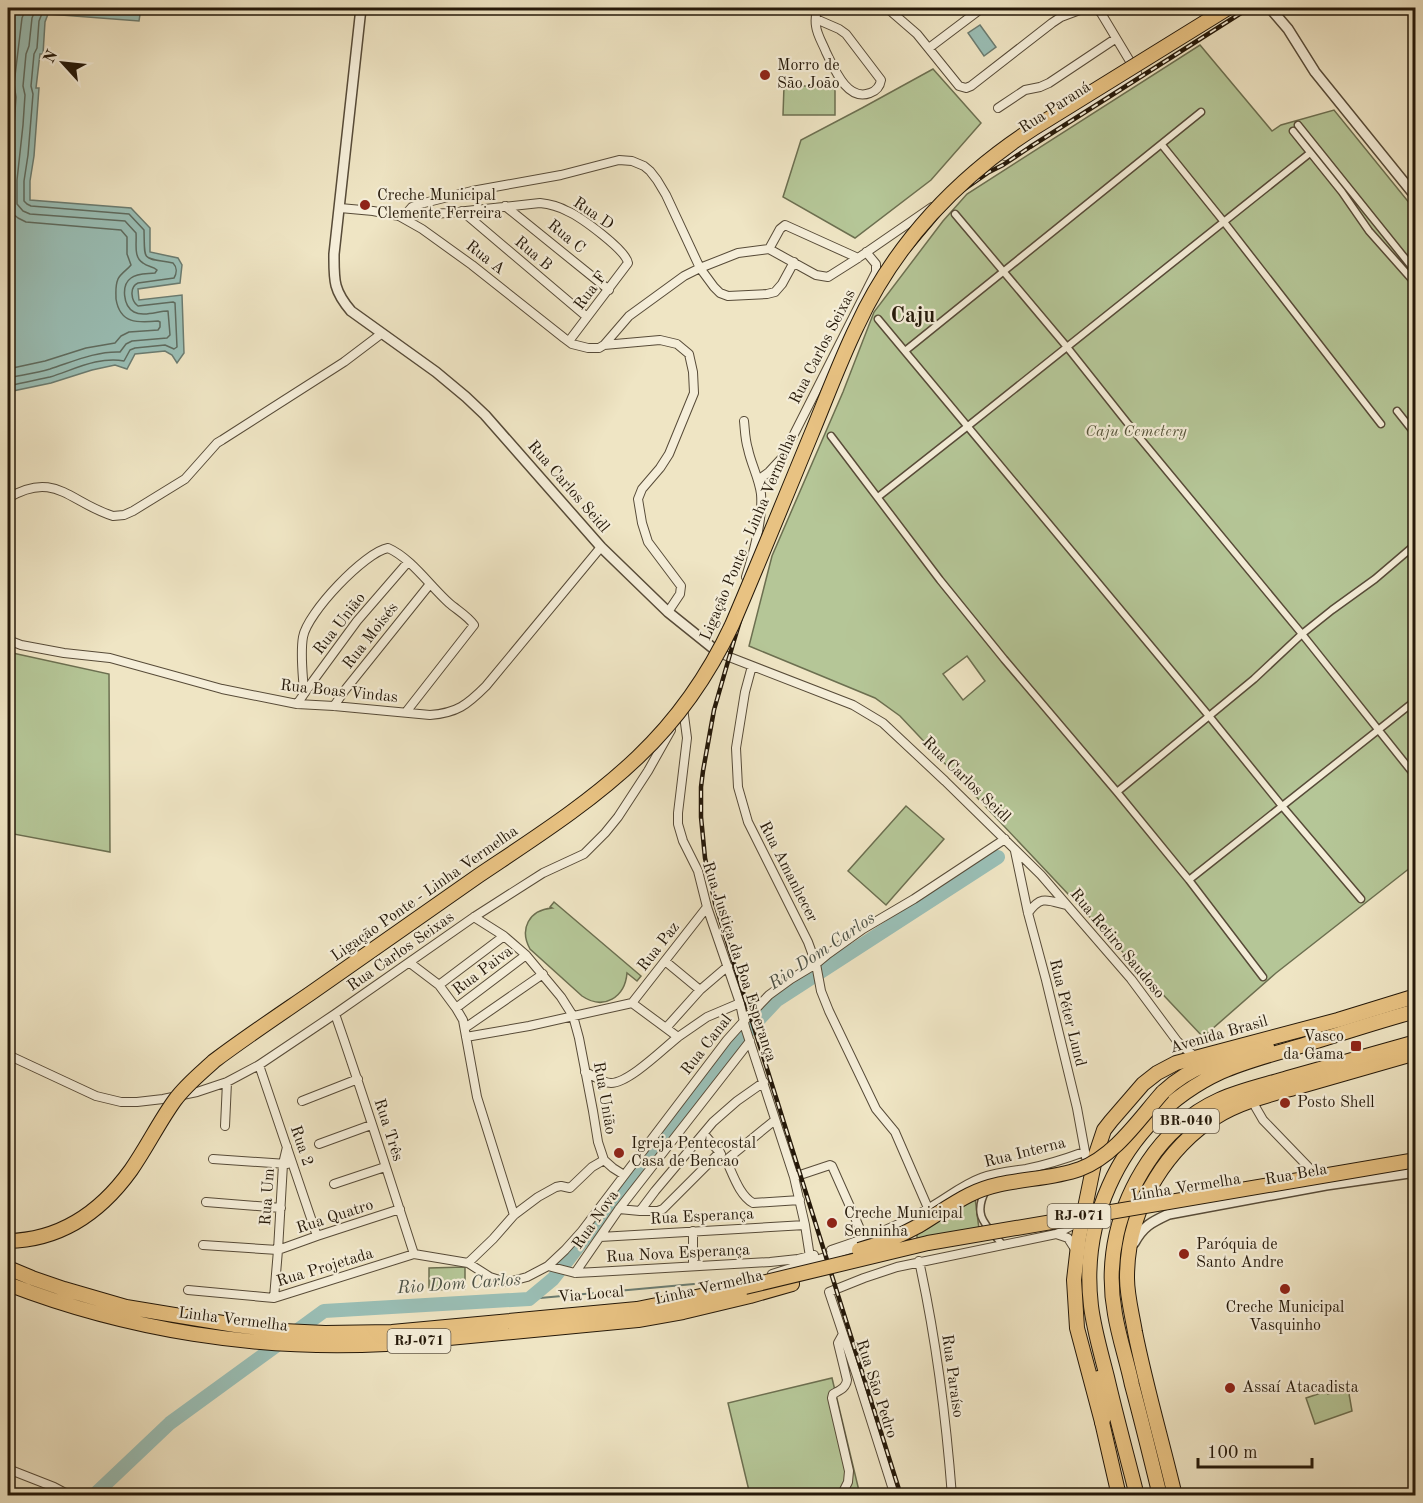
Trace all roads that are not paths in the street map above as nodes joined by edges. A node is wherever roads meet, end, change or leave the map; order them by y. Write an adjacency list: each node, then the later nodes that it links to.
1 (362, 8): 22 (street, Rua Carlos Seidl)
2 (817, 8): 11 (street)
3 (887, 8): 13 (street)
4 (967, 8): 10 (street)
5 (982, 8): 10 (street)
6 (1084, 8): 13 (street)
7 (1096, 8): 12 (street)
8 (1228, 8): 155 (highway, Ligação Ponte - Linha Vermelha, bridge)
9 (1270, 8): 19 (street)
10 (972, 15): 13 (street)
11 (816, 19): 11 (street)
12 (1116, 39): 14 (street); 18 (street, Rua Paraná)
13 (929, 48)
14 (998, 108)
15 (1202, 112): 16 (street)
16 (1162, 145): 26 (street); 33 (street)
17 (1310, 153): 26 (street); 34 (street); 35 (street)
18 (988, 168)
19 (1416, 197)
20 (942, 199): 28 (street)
21 (505, 206): 23 (street, Rua D); 29 (street, Rua D); 36 (street, Rua C)
22 (340, 208): 25 (street, Rua A); 39 (street, Rua Carlos Seidl)
23 (462, 211): 25 (street, Rua D); 37 (street, Rua B)
24 (955, 214): 33 (street)
25 (402, 216): 32 (street); 40 (street, Rua A)
26 (1224, 222): 42 (street); 46 (street)
27 (769, 249): 30 (street); 31 (street); 32 (street)
28 (866, 252): 30 (street); 50 (street, Rua Carlos Seixas)
29 (624, 255): 36 (street, Rua F)
30 (858, 258): 31 (street)
31 (794, 262): 32 (street)
32 (700, 268): 41 (street)
33 (1004, 272): 42 (street); 43 (street)
34 (1416, 272)
35 (1416, 284)
36 (609, 290): 37 (street, Rua F)
37 (587, 317): 40 (street, Rua F)
38 (878, 319): 43 (street)
39 (381, 334): 52 (street); 54 (street, Rua Carlos Seidl)
40 (569, 342): 41 (street, Rua A)
41 (604, 345): 57 (street, Rua A)
42 (1067, 347): 47 (street); 58 (street)
43 (905, 351): 47 (street)
44 (1397, 411): 48 (street)
45 (744, 421): 50 (street, Rua Carlos Seixas)
46 (1381, 424)
47 (968, 426): 51 (street); 68 (street)
48 (1416, 435)
49 (831, 436): 51 (street)
50 (758, 480): 60 (street, Rua Carlos Seixas)
51 (878, 497): 71 (street)
52 (8, 498)
53 (1416, 544): 58 (street)
54 (601, 547): 57 (street, Rua Carlos Seidl); 67 (street, Rua Boas Vindas)
55 (408, 562): 56 (street); 62 (street, Rua União); 62 (street)
56 (430, 584): 65 (street, Rua Moisés); 67 (street)
57 (668, 612): 60 (street, Rua Carlos Seidl)
58 (1302, 634): 68 (street); 69 (street)
59 (8, 640): 64 (street, Rua Boas Vindas)
60 (719, 653): 61 (street, Rua Carlos Seidl); 66 (street, Rua Carlos Seixas)
61 (752, 666): 73 (street, Rua Carlos Seidl); 86 (street, Rua Amanhecer)
62 (304, 693): 64 (street, Rua União)
63 (1416, 700): 69 (street)
64 (297, 704): 65 (street, Rua Boas Vindas)
65 (334, 706): 67 (street, Rua Boas Vindas)
66 (683, 708): 77 (street, Rua Justiça da Boa Esperança); 80 (street, Rua Carlos Seixas)
67 (406, 712)
68 (1209, 716): 71 (street); 72 (street)
69 (1377, 730): 70 (street); 72 (street)
70 (1416, 777)
71 (1117, 792): 75 (street)
72 (1282, 806): 75 (street); 76 (street)
73 (1005, 839): 74 (street, Rua Carlos Seidl); 86 (street, Rua Canal)
74 (1015, 851): 78 (street, Rua Retiro Saudoso); 79 (street, Rua Péter Lund)
75 (1189, 880): 88 (street)
76 (1360, 899)
77 (707, 906): 83 (street, Rua Paz); 85 (street, Rua Justiça da Boa Esperança)
78 (1068, 906): 79 (street); 108 (street, Rua Retiro Saudoso)
79 (1028, 914): 123 (street, Rua Péter Lund)
80 (474, 917): 81 (street, Rua União); 84 (street, Rua Carlos Seixas)
81 (504, 936): 82 (street, Rua União); 89 (street)
82 (526, 955): 87 (street, Rua União); 94 (street, Rua Paiva)
83 (665, 961): 90 (street); 92 (street, Rua Paz)
84 (410, 963): 89 (street); 96 (street, Rua Carlos Seixas)
85 (728, 966): 90 (street); 93 (street, Rua Justiça da Boa Esperança)
86 (817, 967): 98 (street, Rua Canal); 143 (street, Rua Amanhecer)
87 (543, 974): 97 (street, Rua União); 99 (street)
88 (1263, 977)
89 (439, 985): 94 (street)
90 (700, 990): 100 (street)
91 (1416, 996): 108 (highway, Avenida Brasil)
92 (632, 1003): 97 (street); 100 (street)
93 (740, 1003): 98 (street, Rua Justiça da Boa Esperança); 103 (street)
94 (456, 1008): 99 (street)
95 (1416, 1011): 101 (highway, Avenida Brasil / BR-040)
96 (335, 1014): 109 (street, Rua Carlos Seixas); 111 (street, Rua Três)
97 (573, 1017): 102 (street); 110 (street, Rua União)
98 (745, 1024): 104 (street, Rua Justiça da Boa Esperança); 134 (street, Rua Canal)
99 (465, 1028): 102 (street)
100 (666, 1028): 103 (street)
101 (1354, 1028): 169 (highway, Avenida Brasil / BR-040); 171 (highway, bridge)
102 (466, 1037): 148 (street)
103 (678, 1037): 110 (street)
104 (749, 1038): 113 (street, Rua Justiça da Boa Esperança); 145 (street, Rua Nova)
105 (1416, 1042): 184 (highway, BR-040)
106 (1416, 1053): 115 (highway)
107 (8, 1055): 112 (street, Rua Carlos Seixas)
108 (1196, 1057): 136 (highway, Avenida Brasil)
109 (259, 1065): 112 (street, Rua Carlos Seixas); 121 (street, Rua 2)
110 (585, 1072): 125 (street, Rua União)
111 (358, 1079): 114 (street); 117 (street, Rua Três)
112 (227, 1082): 118 (street)
113 (764, 1082): 116 (street, Rua Justiça da Boa Esperança); 119 (street)
114 (302, 1101)
115 (1252, 1101): 139 (street); 160 (highway)
116 (775, 1120): 126 (street); 135 (street, Rua Justiça da Boa Esperança)
117 (371, 1125): 120 (street); 130 (street, Rua Três)
118 (225, 1126)
119 (704, 1134): 122 (street); 146 (street)
120 (319, 1144)
121 (287, 1146): 128 (street, Rua Um); 129 (street, Rua 2)
122 (720, 1152): 126 (street); 146 (street)
123 (1085, 1156): 133 (street, Rua Interna); 136 (street, Rua Péter Lund); 137 (street, Via Local)
124 (213, 1159): 128 (street)
125 (604, 1160): 134 (street, Rua União); 148 (street)
126 (726, 1160): 140 (street)
127 (1416, 1160): 171 (highway, Linha Vermelha / RJ-071, bridge)
128 (283, 1164): 129 (street); 142 (street, Rua Um)
129 (293, 1164): 152 (street, Rua 2)
130 (385, 1167): 138 (street); 144 (street, Rua Três)
131 (1416, 1167): 170 (highway, Linha Vermelha / RJ-071)
132 (1416, 1172): 139 (street, Rua Bela)
133 (994, 1174): 137 (street); 143 (street, Rua Interna)
134 (624, 1175): 165 (street, Rua Canal)
135 (794, 1177): 140 (street, Rua Justiça da Boa Esperança); 154 (street)
136 (1091, 1182): 147 (highway, Avenida Brasil)
137 (990, 1183): 156 (street); 174 (street, Via Local)
138 (334, 1184)
139 (1326, 1185): 160 (street, Rua Bela)
140 (800, 1200): 149 (street, Rua Justiça da Boa Esperança)
141 (206, 1202): 142 (street)
142 (280, 1208): 158 (street, Rua Um)
143 (928, 1208): 154 (street, Rua Interna)
144 (400, 1209): 152 (street, Rua Quatro); 161 (street, Rua Três)
145 (619, 1209): 146 (street); 153 (street, Rua Nova)
146 (640, 1211)
147 (1084, 1212): 151 (street); 159 (highway, Avenida Brasil)
148 (514, 1215): 164 (street)
149 (805, 1225): 150 (street, Rua Esperança); 162 (street, Rua Justiça da Boa Esperança)
150 (693, 1232): 153 (street, Rua Esperança); 166 (street)
151 (1056, 1234): 156 (street); 159 (street)
152 (317, 1236): 158 (street, Rua Quatro)
153 (600, 1237): 168 (street, Rua Nova)
154 (864, 1238): 162 (street, Rua Interna)
155 (8, 1241)
156 (1002, 1244): 163 (street)
157 (203, 1245): 158 (street, Rua Um)
158 (278, 1250): 173 (street, Rua Um)
159 (1077, 1253): 176 (highway, Avenida Brasil)
160 (1129, 1253): 185 (highway)
161 (414, 1254): 164 (street, Rua Projetada); 173 (street, Rua Projetada)
162 (810, 1257): 166 (street, Rua Nova Esperança)
163 (919, 1261): 175 (street, Rua São Pedro); 181 (street, Rua Paraíso)
164 (468, 1263): 165 (street, Rua Canal)
165 (551, 1266): 168 (street, Rua Nova Esperança)
166 (693, 1266): 168 (street, Rua Nova Esperança)
167 (8, 1268): 171 (highway, Linha Vermelha / RJ-071)
168 (572, 1272)
169 (1089, 1275): 176 (highway); 183 (highway, Avenida Brasil / BR-040)
170 (8, 1284)
171 (745, 1287)
172 (188, 1290): 173 (street, Rua Projetada)
173 (274, 1298)
174 (325, 1327)
175 (843, 1334): 179 (street); 180 (street, Rua São Pedro)
176 (1102, 1422): 182 (highway, Avenida Brasil)
177 (8, 1469): 178 (street)
178 (71, 1496)
179 (841, 1496)
180 (895, 1496)
181 (952, 1496)
182 (1119, 1496)
183 (1137, 1496)
184 (1160, 1496)
185 (1175, 1496)

